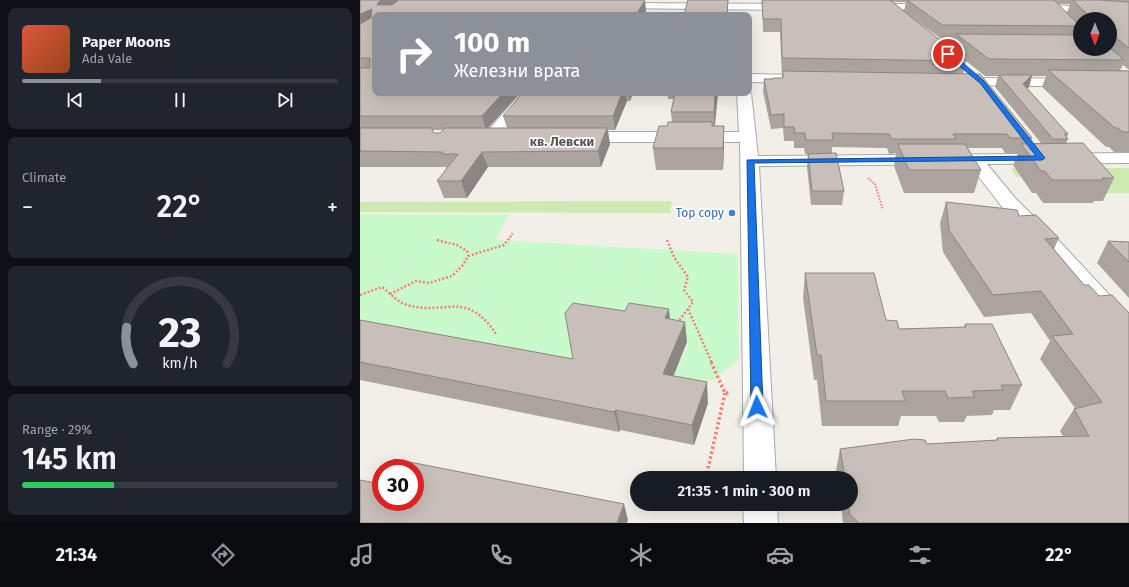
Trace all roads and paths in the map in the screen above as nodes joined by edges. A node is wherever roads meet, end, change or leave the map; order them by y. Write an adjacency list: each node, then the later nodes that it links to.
1 (886, 3): 6 (street); 7 (street); 10 (street)
2 (1050, 4): 8 (street); 9 (street); 11 (street)
3 (612, 6): 4 (street)
4 (734, 7): 5 (street)
5 (806, 7)
6 (859, 7)
7 (943, 7)
8 (1019, 7)
9 (1129, 12)
10 (907, 20)
11 (1065, 20)
12 (925, 34): 13 (street)
13 (937, 44): 14 (street); 15 (street)
14 (992, 44)
15 (954, 58)
16 (965, 68): 22 (street)
17 (1117, 69): 20 (street)
18 (752, 78): 19 (street)
19 (819, 79)
20 (1129, 80)
21 (943, 82): 22 (street)
22 (982, 82): 23 (street); 24 (street)
23 (1129, 83)
24 (991, 94)
25 (526, 96): 27 (street)
26 (744, 96): 29 (street)
27 (515, 137)
28 (561, 137): 29 (street)
29 (747, 137): 33 (street)
30 (974, 158): 31 (street); 32 (street); 43 (street)
31 (1129, 158)
32 (840, 160): 33 (street); 34 (path)
33 (750, 161): 46 (street)
34 (883, 210)
35 (513, 233): 38 (path)
36 (437, 240): 38 (path)
37 (667, 240): 41 (path)
38 (468, 256): 39 (path)
39 (390, 294): 40 (path); 44 (path)
40 (360, 295)
41 (688, 309): 42 (path); 45 (path)
42 (676, 324)
43 (1129, 332)
44 (496, 334)
45 (725, 393): 46 (path); 47 (path)
46 (757, 393): 48 (street)
47 (707, 471)
48 (760, 471)
49 (760, 511): 50 (street)
50 (761, 523)

